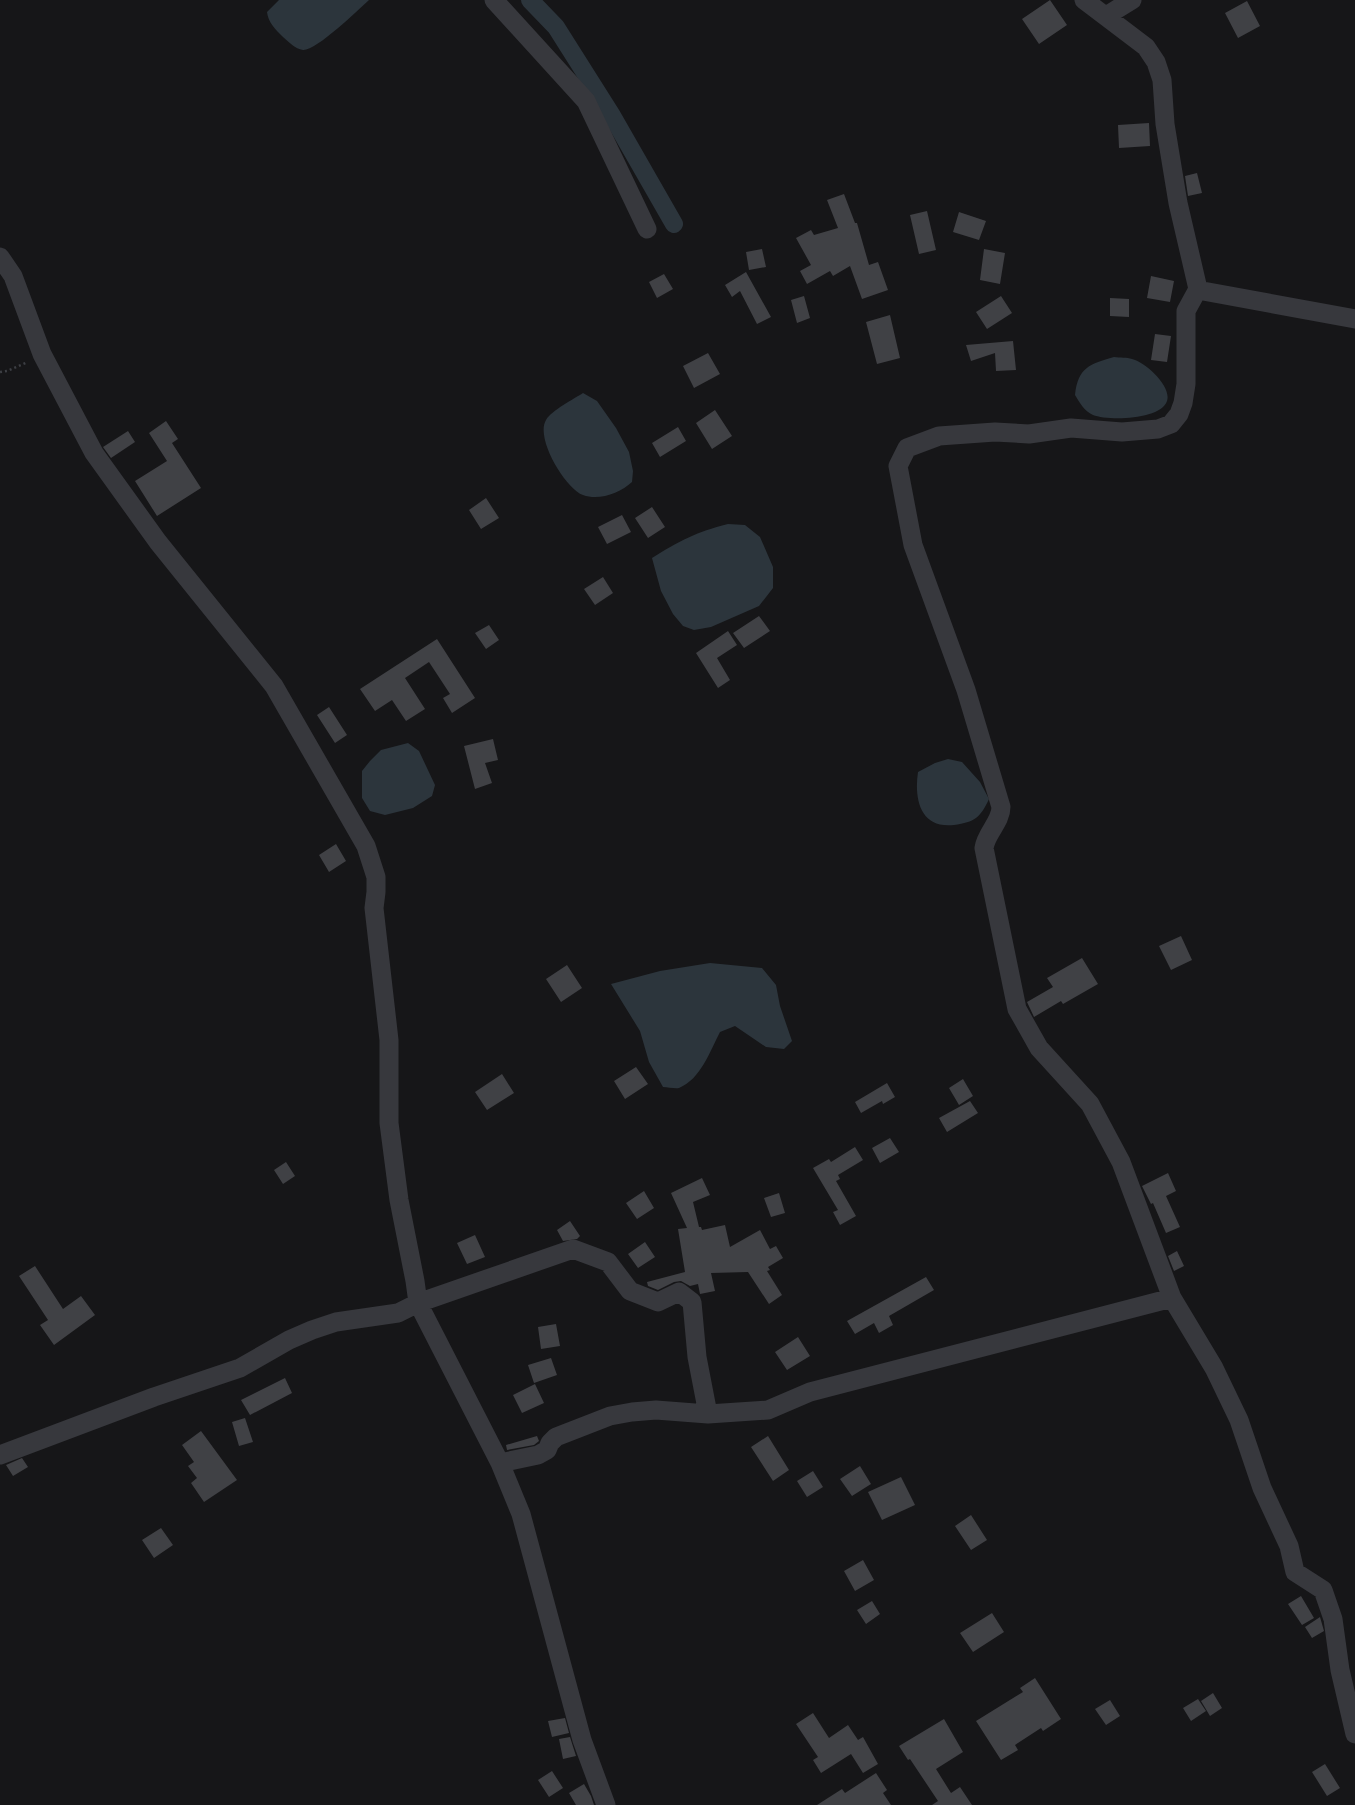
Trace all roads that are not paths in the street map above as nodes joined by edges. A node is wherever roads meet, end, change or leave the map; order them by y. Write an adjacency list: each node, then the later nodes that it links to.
1 (494, 0): 5 (street)
2 (1084, 0): 4 (street)
3 (1132, 0): 4 (street)
4 (1106, 16): 7 (street)
5 (647, 229)
6 (0, 257): 10 (street)
7 (1198, 289): 8 (street); 9 (street)
8 (1355, 319)
9 (1172, 1298): 11 (street); 14 (street)
10 (418, 1303): 11 (street); 12 (street); 13 (street)
11 (708, 1414): 13 (street)
12 (0, 1455)
13 (500, 1463): 15 (street)
14 (1355, 1734)
15 (606, 1805)

